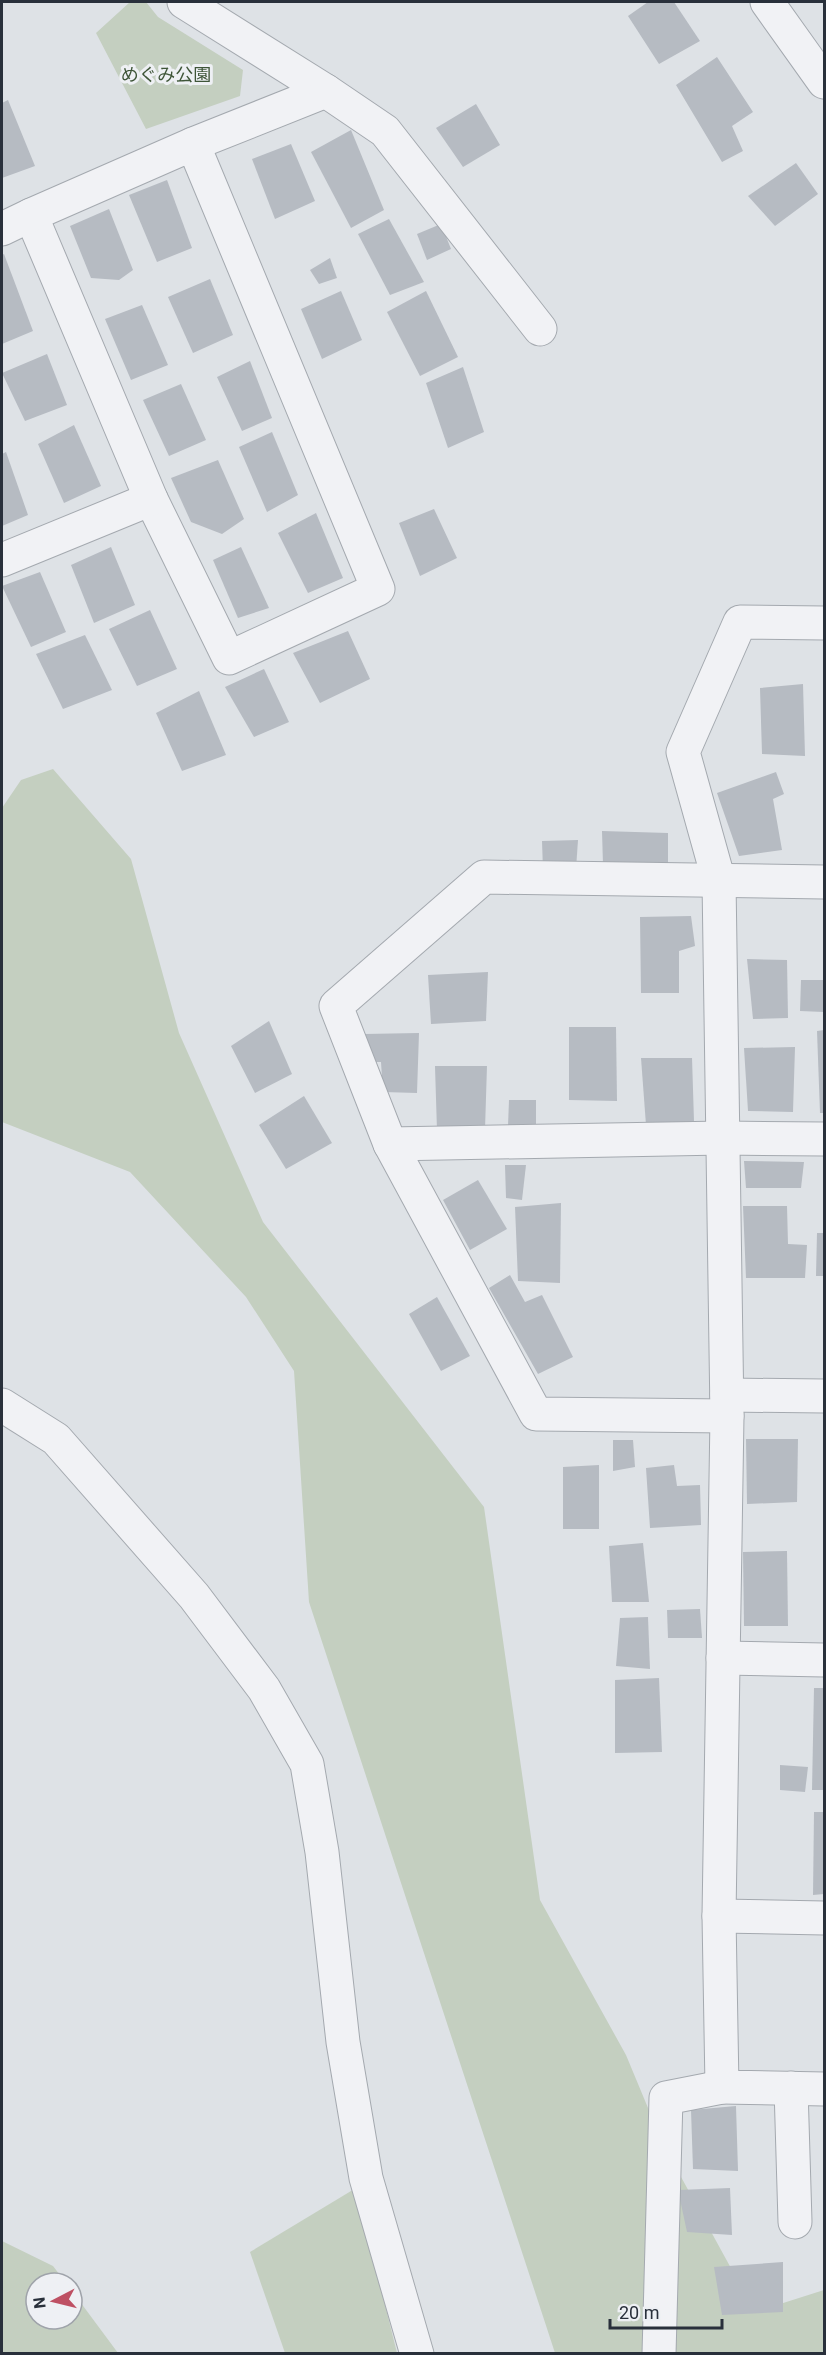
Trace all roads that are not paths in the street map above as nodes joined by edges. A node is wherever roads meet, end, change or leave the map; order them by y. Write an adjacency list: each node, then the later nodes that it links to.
1 (184, 2): 4 (street)
2 (767, 2): 3 (street)
3 (825, 82)
4 (326, 91): 5 (street); 8 (street)
5 (193, 144): 6 (street); 9 (street)
6 (31, 215): 7 (street); 9 (street)
7 (2, 229)
8 (540, 329)
9 (151, 499): 10 (street)
10 (2, 560)
11 (825, 623): 12 (street)
12 (719, 881): 13 (street); 14 (street); 16 (street)
13 (825, 882)
14 (723, 1138): 15 (street); 16 (street); 19 (street)
15 (825, 1139)
16 (390, 1144): 19 (street)
17 (825, 1396): 19 (street)
18 (2, 1405): 28 (street)
19 (727, 1406): 20 (street)
20 (723, 1658): 21 (street); 22 (street)
21 (825, 1660)
22 (720, 1916): 23 (street); 24 (street)
23 (825, 1918)
24 (722, 2087): 25 (street); 29 (street)
25 (792, 2088): 26 (street); 27 (street)
26 (825, 2089)
27 (795, 2223)
28 (417, 2354)
29 (659, 2354)

